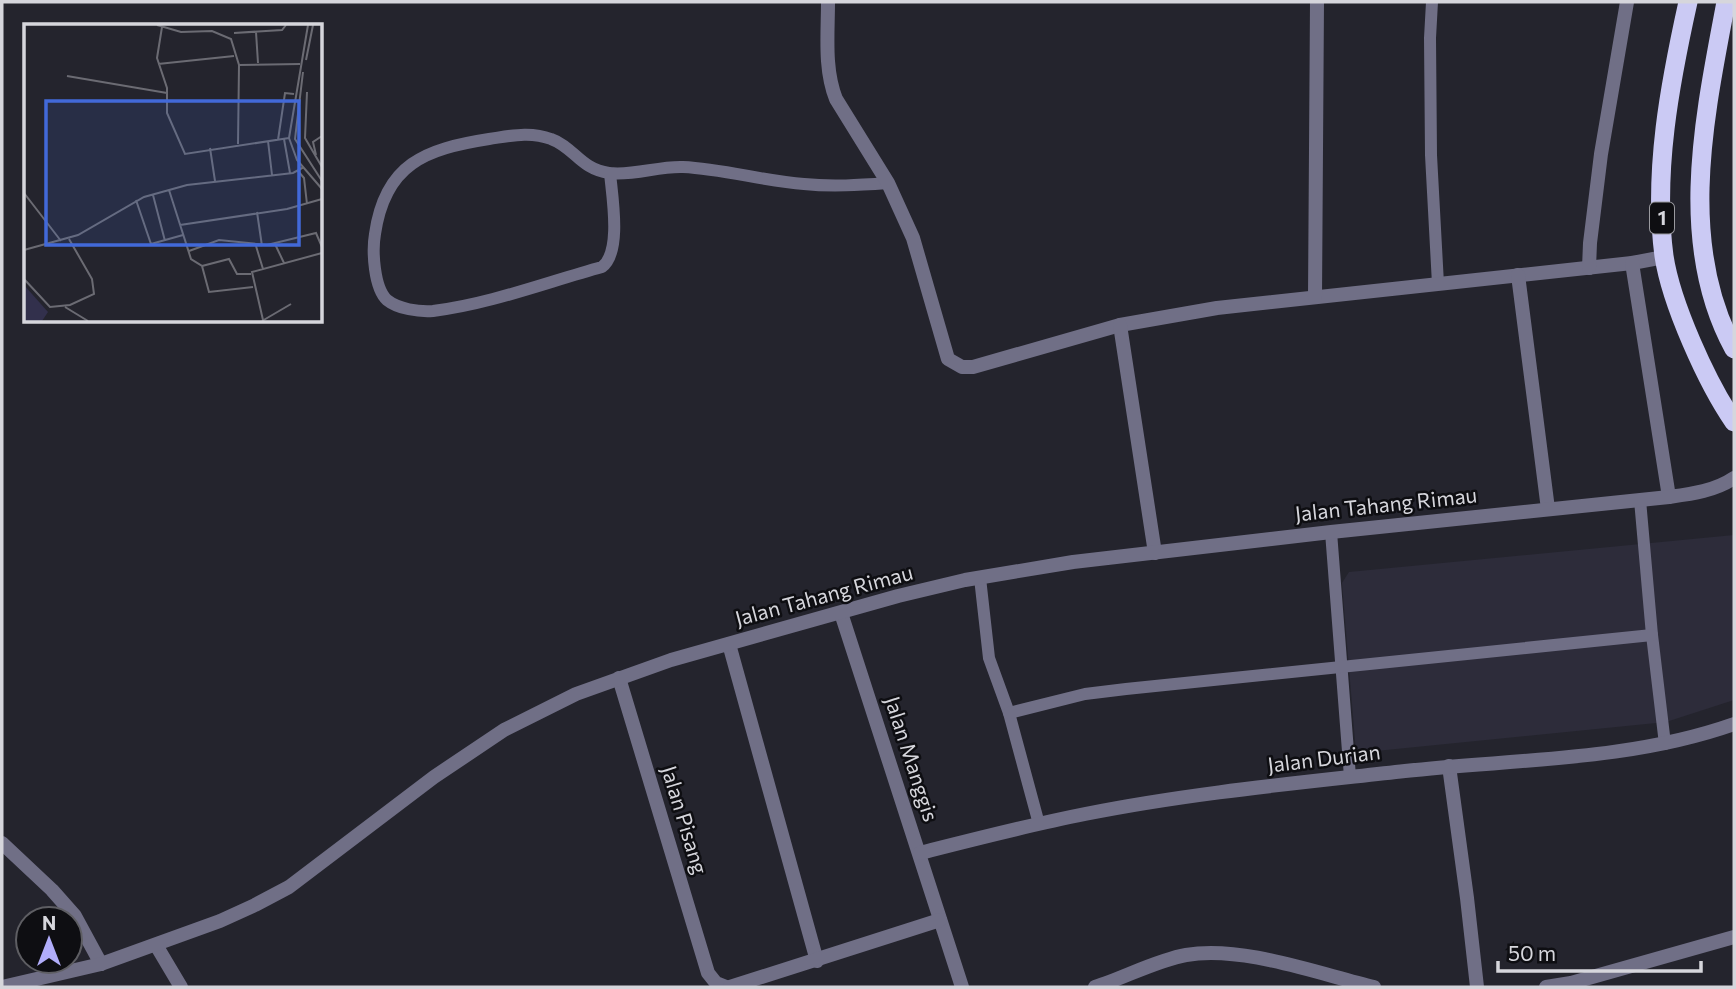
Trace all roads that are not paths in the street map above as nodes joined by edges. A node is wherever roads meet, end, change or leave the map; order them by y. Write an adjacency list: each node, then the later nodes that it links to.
1 (828, 2): 8 (street)
2 (1317, 2): 14 (street)
3 (1432, 2): 13 (lane)
4 (1627, 2): 11 (street)
5 (1688, 2): 9 (highway, 1)
6 (1726, 2): 16 (highway, 1)
7 (610, 173): 7 (lane); 8 (lane)
8 (888, 183): 15 (street)
9 (1664, 257): 10 (street); 17 (highway, 1)
10 (1632, 263): 11 (street); 19 (street)
11 (1589, 268): 12 (street)
12 (1518, 275): 13 (street); 21 (street)
13 (1438, 284): 14 (street)
14 (1315, 297): 15 (street)
15 (1120, 325): 23 (street)
16 (1734, 349)
17 (1734, 422)
18 (1731, 485): 19 (street, Jalan Tahang Rimau)
19 (1669, 498): 20 (street, Jalan Tahang Rimau)
20 (1640, 500): 21 (street, Jalan Tahang Rimau); 26 (lane)
21 (1548, 509): 22 (street, Jalan Tahang Rimau)
22 (1331, 532): 23 (street, Jalan Tahang Rimau); 28 (lane)
23 (1155, 553): 24 (street, Jalan Tahang Rimau)
24 (980, 578): 25 (street, Jalan Tahang Rimau); 30 (lane)
25 (841, 613): 27 (street, Jalan Tahang Rimau); 37 (street, Jalan Manggis)
26 (1652, 635): 28 (lane); 32 (lane)
27 (729, 644): 29 (street, Jalan Tahang Rimau); 41 (street)
28 (1342, 667): 30 (lane); 34 (lane)
29 (619, 678): 40 (street, Jalan Tahang Rimau); 46 (street, Jalan Pisang)
30 (1009, 713): 35 (lane)
31 (1734, 724): 32 (street, Jalan Durian)
32 (1665, 744): 33 (street, Jalan Durian)
33 (1449, 766): 34 (street, Jalan Durian); 50 (street)
34 (1350, 777): 35 (street, Jalan Durian)
35 (1039, 824): 37 (street, Jalan Durian)
36 (2, 843): 42 (street)
37 (920, 853): 38 (street, Jalan Manggis)
38 (940, 919): 41 (street); 47 (street, Jalan Manggis)
39 (1734, 937): 43 (street)
40 (156, 945): 42 (street, Jalan Tahang Rimau); 45 (street)
41 (817, 961): 46 (street)
42 (100, 964): 44 (street, Jalan Tahang Rimau)
43 (1572, 985): 51 (street)
44 (2, 987)
45 (181, 987)
46 (728, 987)
47 (962, 987)
48 (1095, 987): 49 (street)
49 (1374, 987)
50 (1477, 987)
51 (1546, 987)

